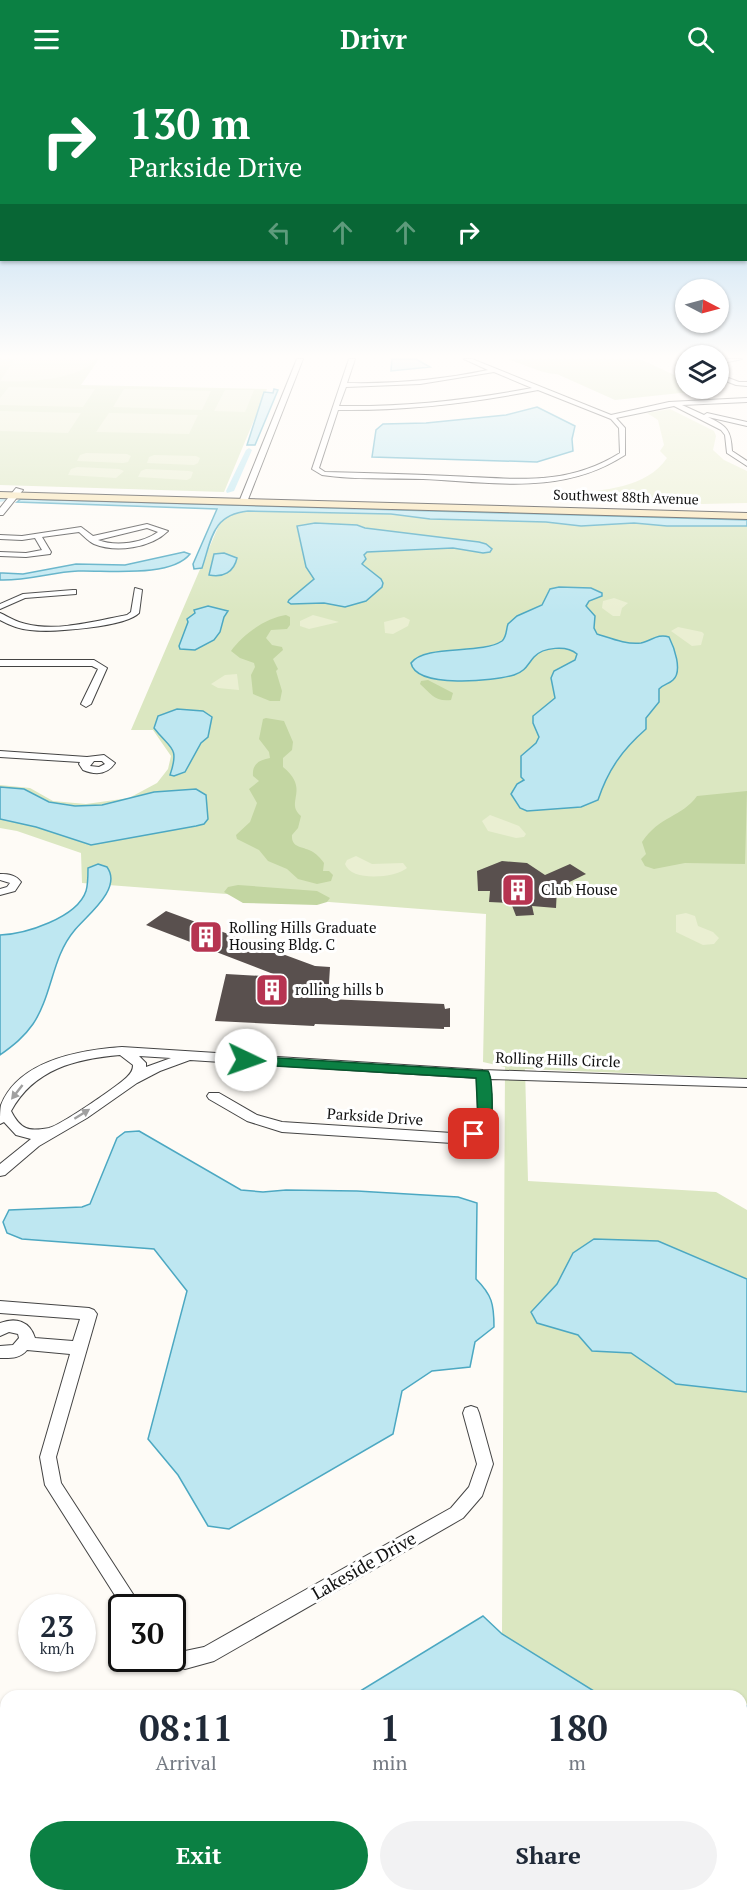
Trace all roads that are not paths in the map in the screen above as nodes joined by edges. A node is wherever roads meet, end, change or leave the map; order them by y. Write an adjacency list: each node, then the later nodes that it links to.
1 (266, 444): 9 (street)
2 (323, 444): 3 (street)
3 (623, 444)
4 (728, 444): 5 (street)
5 (747, 464)
6 (0, 489): 7 (main road, Southwest 88th Avenue)
7 (17, 493): 8 (main road, Southwest 88th Avenue); 9 (main road, Southwest 88th Avenue); 11 (street)
8 (0, 495)
9 (244, 499): 10 (main road, Southwest 88th Avenue); 12 (main road, Southwest 88th Avenue)
10 (747, 509)
11 (0, 513)
12 (747, 516)
13 (37, 536): 14 (street); 15 (street); 16 (street)
14 (0, 537)
15 (91, 539): 15 (street)
16 (0, 554)
17 (138, 590): 20 (street)
18 (73, 592): 19 (street)
19 (0, 606)
20 (0, 616)
21 (0, 663): 22 (street)
22 (86, 705)
23 (0, 754): 24 (street)
24 (88, 760)
25 (0, 877): 26 (street)
26 (0, 892)
27 (122, 1051): 28 (street, Rolling Hills Circle); 30 (street); 33 (street, Rolling Hills Circle, one-way to 33)
28 (189, 1057): 29 (street, Rolling Hills Circle); 30 (street)
29 (483, 1074): 31 (street, Rolling Hills Circle); 32 (street, Parkside Drive)
30 (132, 1080): 34 (street, one-way to 30)
31 (747, 1083)
32 (214, 1096)
33 (2, 1114): 34 (street)
34 (54, 1130): 35 (street)
35 (0, 1172)
36 (0, 1307): 39 (street)
37 (0, 1330): 38 (street)
38 (25, 1344): 39 (street); 40 (street)
39 (80, 1348): 42 (street)
40 (0, 1352)
41 (471, 1413): 43 (street, Lakeside Drive)
42 (124, 1594)
43 (186, 1660)

